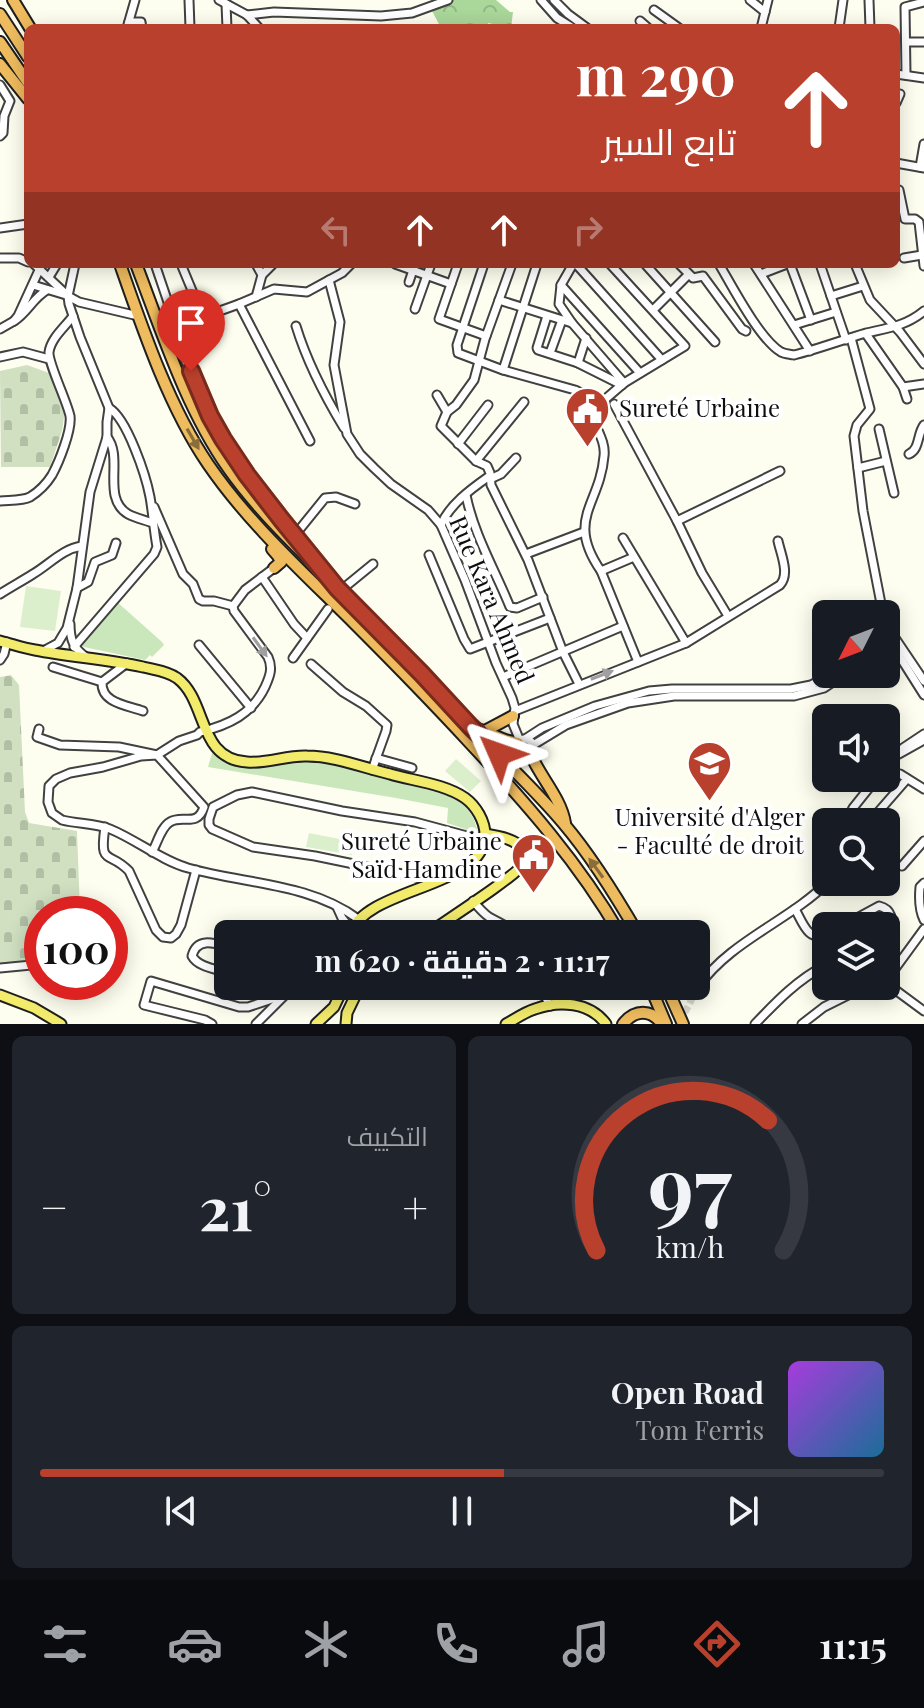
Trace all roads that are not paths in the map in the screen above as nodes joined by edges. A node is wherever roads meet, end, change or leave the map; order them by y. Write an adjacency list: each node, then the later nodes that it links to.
1 (13, 0): 18 (highway)
2 (135, 0): 19 (street)
3 (189, 0): 20 (street)
4 (448, 0): 16 (street)
5 (541, 0): 23 (street)
6 (554, 0): 24 (street)
7 (750, 0): 14 (street)
8 (768, 0): 14 (street)
9 (843, 0): 28 (street)
10 (869, 0): 29 (street)
11 (223, 2): 16 (street); 21 (street)
12 (918, 2): 31 (street)
13 (654, 10): 26 (street)
14 (765, 12): 27 (street)
15 (0, 14): 33 (highway)
16 (247, 15): 22 (street)
17 (640, 21): 25 (street)
18 (28, 24)
19 (128, 24)
20 (190, 24)
21 (226, 24)
22 (255, 24)
23 (567, 24)
24 (582, 24)
25 (646, 24)
26 (673, 24)
27 (762, 24)
28 (840, 24)
29 (870, 24)
30 (0, 42): 37 (highway)
31 (906, 42): 32 (street); 36 (street)
32 (924, 42)
33 (24, 51)
34 (0, 64): 40 (highway)
35 (900, 74): 36 (street)
36 (906, 75): 38 (street)
37 (24, 77)
38 (924, 78)
39 (0, 85): 41 (street)
40 (24, 94)
41 (0, 136)
42 (924, 144): 44 (street)
43 (900, 164): 44 (street)
44 (922, 168)
45 (900, 195): 48 (street)
46 (24, 225): 47 (street)
47 (0, 228)
48 (922, 255): 50 (street); 52 (street)
49 (0, 258): 51 (street)
50 (904, 258)
51 (24, 260)
52 (924, 266)
53 (37, 268): 90 (street)
54 (39, 268): 86 (street)
55 (55, 268): 86 (street)
56 (74, 268): 95 (street)
57 (121, 268): 166 (highway, one-way to 166)
58 (140, 268): 147 (highway)
59 (156, 268): 108 (street)
60 (183, 268): 108 (street)
61 (258, 268): 83 (street)
62 (269, 268): 83 (street)
63 (347, 268): 87 (street)
64 (414, 268): 88 (street)
65 (416, 268): 84 (street)
66 (430, 268): 84 (street)
67 (457, 268): 89 (street)
68 (483, 268): 115 (street)
69 (511, 268): 98 (street)
70 (536, 268): 100 (street)
71 (572, 268): 91 (street)
72 (578, 268): 130 (street)
73 (614, 268): 102 (street)
74 (649, 268): 94 (street)
75 (682, 268): 85 (street)
76 (722, 268): 125 (street)
77 (757, 268): 82 (street)
78 (777, 268): 82 (street)
79 (790, 268): 110 (street)
80 (821, 268): 96 (street)
81 (856, 268): 92 (street)
82 (761, 274): 113 (street)
83 (262, 275): 97 (street)
84 (427, 275): 89 (street); 101 (street)
85 (688, 275): 94 (street); 118 (street)
86 (49, 277): 95 (street)
87 (329, 280): 97 (street); 150 (street, Rue Kara Ahmed)
88 (409, 282)
89 (451, 284): 115 (street)
90 (33, 285): 93 (street); 111 (street)
91 (561, 285): 112 (street); 135 (street)
92 (863, 286): 96 (street); 116 (street)
93 (47, 290): 95 (street); 111 (street)
94 (671, 292): 102 (street); 123 (street)
95 (68, 296): 105 (street); 106 (street)
96 (831, 296): 104 (street)
97 (256, 297): 99 (street)
98 (499, 300): 100 (street); 120 (street)
99 (239, 304): 108 (street); 152 (street)
100 (524, 307): 107 (street); 133 (street)
101 (415, 309)
102 (653, 310): 130 (street)
103 (924, 311): 116 (street)
104 (836, 312): 110 (street); 122 (street)
105 (134, 315)
106 (73, 316): 129 (street); 144 (street)
107 (547, 316): 109 (street); 126 (street)
108 (203, 317)
109 (562, 320): 112 (street); 126 (street)
110 (811, 320): 113 (street)
111 (14, 321): 117 (street)
112 (572, 323): 121 (street)
113 (794, 325): 125 (street)
114 (296, 326): 150 (street)
115 (463, 328): 120 (street); 131 (street)
116 (895, 328): 119 (street); 128 (street); 134 (street)
117 (0, 329)
118 (746, 331)
119 (866, 334): 122 (street); 138 (street)
120 (486, 336): 131 (street)
121 (586, 338): 132 (street); 136 (street)
122 (848, 339): 125 (street); 158 (street)
123 (715, 342)
124 (178, 343): 147 (street)
125 (810, 351)
126 (550, 353): 132 (street)
127 (0, 357): 129 (street)
128 (922, 358)
129 (49, 359): 164 (street)
130 (662, 360): 135 (street)
131 (479, 362): 133 (street); 146 (street)
132 (578, 363): 136 (street)
133 (503, 370): 145 (street)
134 (924, 371)
135 (640, 373): 136 (street)
136 (623, 384): 145 (street)
137 (924, 384): 138 (street)
138 (903, 387): 140 (street)
139 (437, 395): 146 (street)
140 (907, 399)
141 (524, 402): 156 (street)
142 (614, 404): 167 (street)
143 (488, 405): 153 (street)
144 (109, 408): 151 (street); 163 (street)
145 (595, 408): 170 (street)
146 (447, 412): 153 (street)
147 (204, 416): 171 (street); 184 (highway)
148 (924, 425): 154 (street)
149 (879, 429): 157 (street)
150 (347, 434): 169 (street, Rue Kara Ahmed)
151 (107, 437): 168 (street); 175 (street)
152 (310, 441)
153 (458, 444): 156 (street)
154 (909, 454)
155 (516, 458): 160 (street)
156 (476, 461): 160 (street)
157 (886, 461): 158 (street); 161 (street)
158 (858, 468): 187 (street)
159 (780, 471): 167 (street)
160 (490, 479): 162 (street); 176 (street)
161 (894, 493)
162 (466, 495): 169 (street); 186 (street)
163 (150, 497): 168 (street); 188 (street)
164 (0, 501)
165 (355, 504): 171 (street)
166 (243, 510): 180 (highway); 189 (highway)
167 (677, 521): 190 (street)
168 (153, 523): 194 (street)
169 (441, 525): 196 (street, Rue Kara Ahmed)
170 (584, 532): 176 (street); 181 (street)
171 (295, 535): 184 (highway)
172 (623, 538): 178 (street)
173 (778, 541): 190 (street)
174 (116, 543): 183 (street)
175 (82, 546): 183 (street); 185 (street)
176 (526, 554): 186 (street)
177 (429, 555): 196 (street)
178 (634, 557): 181 (street); 197 (street)
179 (373, 564): 184 (street)
180 (274, 568): 182 (street)
181 (601, 571): 192 (street)
182 (262, 577): 188 (street); 193 (street)
183 (77, 588): 194 (street)
184 (339, 590): 221 (highway)
185 (0, 594)
186 (543, 597): 191 (street)
187 (880, 600)
188 (233, 606): 218 (street, one-way to 218)
189 (331, 606): 193 (street); 257 (highway)
190 (728, 616): 197 (street)
191 (550, 618): 196 (street); 201 (street)
192 (623, 626): 201 (street); 207 (street)
193 (307, 638): 205 (street)
194 (69, 641): 200 (street); 202 (street); 204 (street)
195 (3, 642): 200 (main road); 206 (street)
196 (489, 642): 211 (street, Rue Kara Ahmed)
197 (686, 643): 207 (street)
198 (199, 645): 218 (street)
199 (900, 645): 212 (street)
200 (43, 651): 202 (main road)
201 (563, 652): 211 (street); 214 (street)
202 (64, 655): 204 (main road)
203 (900, 657): 217 (street)
204 (88, 658): 208 (main road)
205 (293, 658)
206 (0, 660)
207 (638, 662): 214 (street, one-way to 207)
208 (127, 663): 213 (street); 223 (main road)
209 (311, 664): 230 (street)
210 (53, 667): 213 (street)
211 (503, 677): 220 (street, Rue Kara Ahmed)
212 (924, 681)
213 (102, 682): 219 (street)
214 (579, 684): 220 (street)
215 (812, 684): 226 (street)
216 (824, 688): 227 (street)
217 (924, 695)
218 (251, 708): 223 (street)
219 (143, 711)
220 (514, 714): 224 (highway); 226 (street, Rue Kara Ahmed)
221 (470, 726): 224 (highway); 237 (highway)
222 (39, 729): 229 (street)
223 (205, 731): 229 (street); 232 (main road)
224 (485, 731): 226 (highway)
225 (924, 737): 228 (street)
226 (522, 740): 227 (street); 227 (street)
227 (532, 749): 237 (highway)
228 (900, 754)
229 (157, 755): 238 (street); 242 (street)
230 (376, 758): 231 (street); 232 (street)
231 (412, 768)
232 (372, 770): 239 (main road)
233 (924, 789): 236 (street)
234 (866, 792): 235 (street)
235 (853, 808)
236 (880, 808)
237 (565, 825): 258 (highway, one-way to 237)
238 (105, 827): 242 (street); 244 (street)
239 (485, 834): 245 (main road); 248 (main road)
240 (467, 836): 245 (street)
241 (924, 841): 243 (street)
242 (152, 852): 244 (street)
243 (902, 866)
244 (196, 870): 249 (street)
245 (437, 882): 253 (main road)
246 (924, 883): 259 (street)
247 (812, 895): 250 (street)
248 (473, 901): 255 (main road); 256 (street)
249 (337, 907): 253 (street); 254 (street)
250 (795, 909): 261 (street); 267 (street)
251 (868, 912): 252 (street)
252 (889, 912)
253 (358, 919)
254 (343, 920)
255 (447, 920)
256 (495, 920)
257 (611, 920)
258 (629, 920)
259 (924, 920)
260 (924, 929): 263 (street)
261 (812, 936)
262 (214, 944): 266 (street)
263 (900, 962)
264 (24, 966): 265 (street)
265 (0, 968)
266 (214, 968)
267 (710, 972)
268 (812, 975): 294 (street)
269 (900, 993): 282 (street)
270 (0, 998): 283 (main road); 284 (main road)
271 (214, 1000): 285 (street)
272 (215, 1000): 273 (street)
273 (265, 1000)
274 (280, 1000): 286 (street)
275 (337, 1000): 287 (main road)
276 (353, 1000): 288 (main road)
277 (547, 1000): 281 (street)
278 (655, 1000): 292 (highway)
279 (672, 1000): 293 (highway)
280 (838, 1000): 295 (street)
281 (550, 1006): 289 (main road); 290 (main road)
282 (924, 1011)
283 (53, 1024)
284 (61, 1024)
285 (212, 1024)
286 (256, 1024)
287 (316, 1024)
288 (346, 1024)
289 (506, 1024)
290 (605, 1024)
291 (623, 1024): 292 (highway)
292 (664, 1024)
293 (683, 1024)
294 (755, 1024)
295 (802, 1024)

